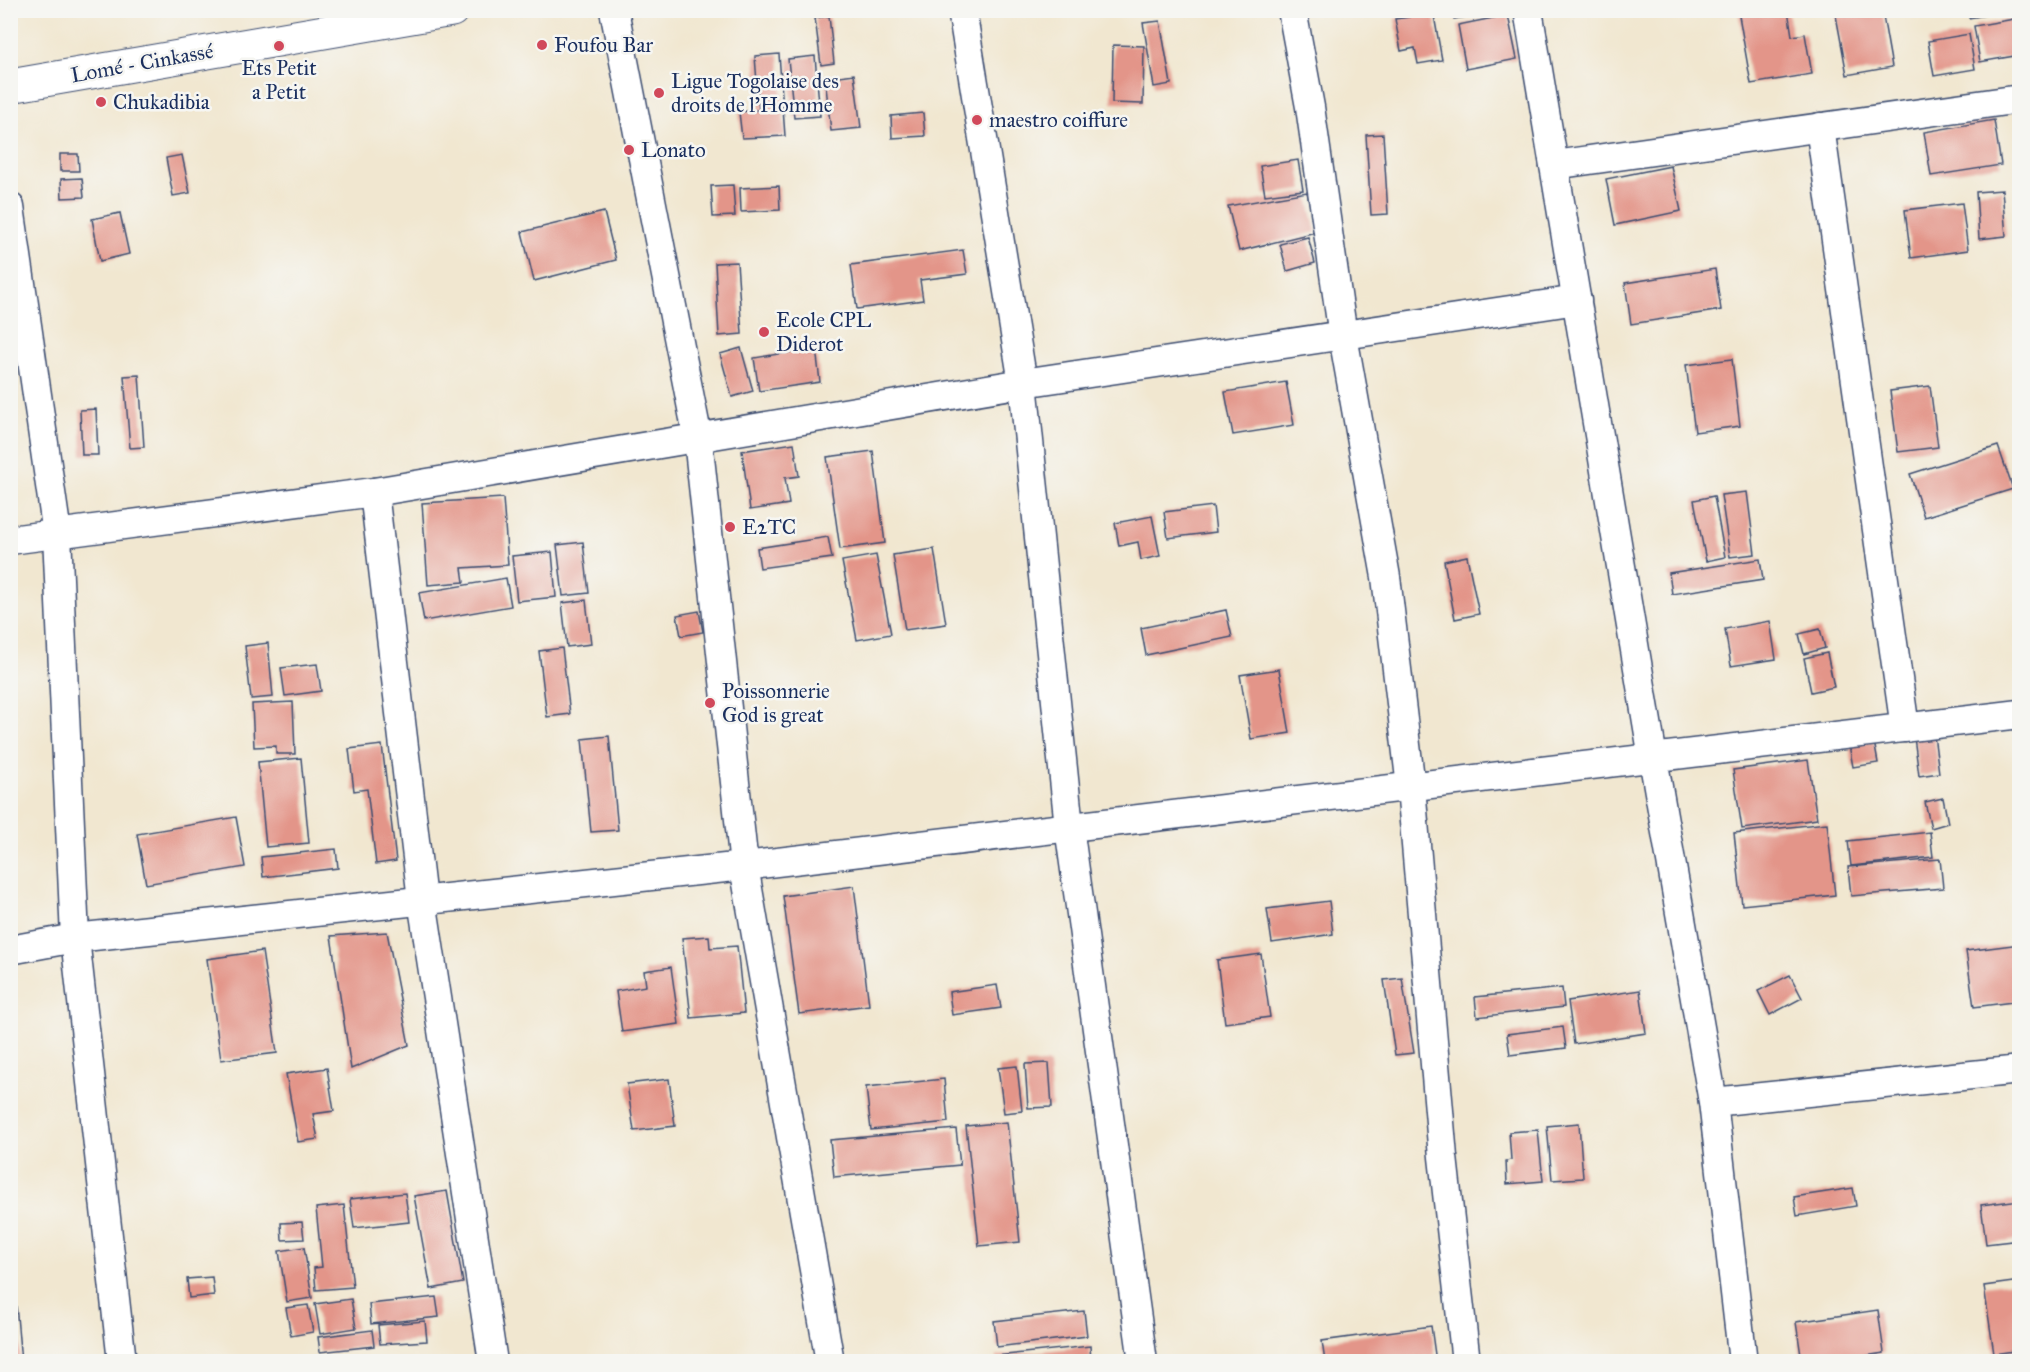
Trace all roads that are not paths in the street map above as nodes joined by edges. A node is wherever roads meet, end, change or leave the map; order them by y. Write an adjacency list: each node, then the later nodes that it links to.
1 (452, 10): 6 (highway, Lomé - Cinkassé)
2 (614, 10): 14 (street)
3 (962, 10): 13 (street)
4 (1292, 10): 12 (street)
5 (1528, 10): 9 (street)
6 (10, 86)
7 (2019, 99): 8 (street)
8 (1820, 127): 9 (street); 19 (street)
9 (1554, 165): 11 (street)
10 (10, 207): 16 (street)
11 (1577, 300): 12 (street); 20 (street)
12 (1343, 336): 13 (street); 21 (street)
13 (1023, 384): 14 (street); 22 (street)
14 (698, 439): 15 (street); 23 (street)
15 (374, 492): 16 (street); 24 (street)
16 (57, 534): 17 (street); 25 (street)
17 (10, 540)
18 (2019, 714): 19 (street)
19 (1905, 728): 20 (street)
20 (1653, 758): 21 (street); 28 (street)
21 (1411, 787): 22 (street); 33 (street)
22 (1069, 827): 23 (street); 32 (street)
23 (744, 866): 24 (street); 31 (street)
24 (422, 900): 25 (street); 30 (street)
25 (75, 938): 26 (street); 29 (street)
26 (10, 950)
27 (2019, 1070): 28 (street)
28 (1713, 1102): 34 (street)
29 (122, 1362)
30 (493, 1362)
31 (830, 1362)
32 (1143, 1362)
33 (1466, 1362)
34 (1743, 1362)

